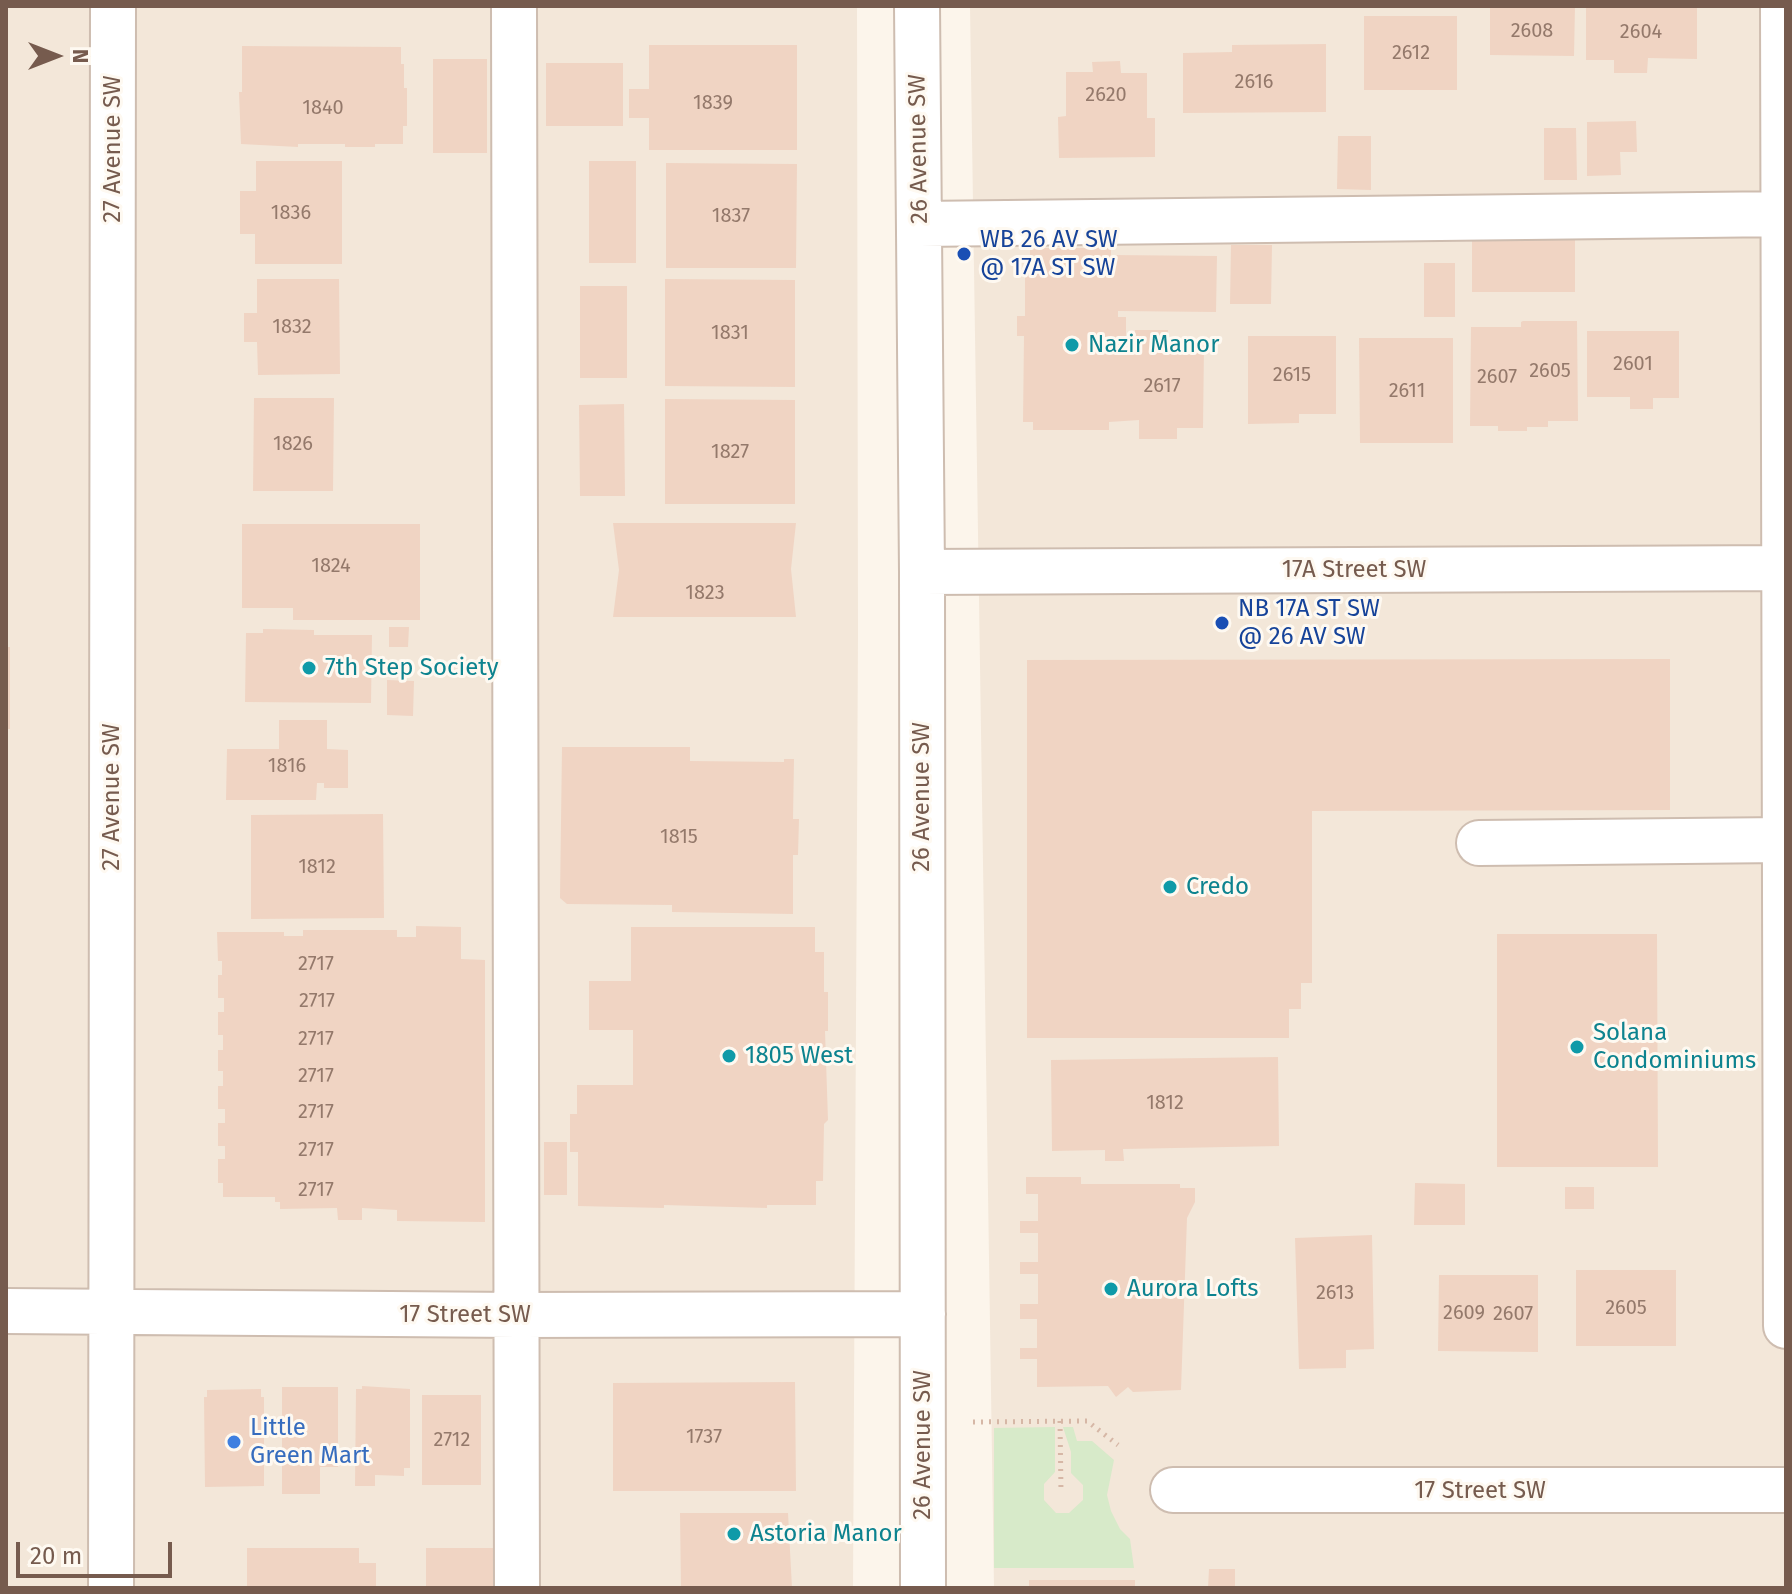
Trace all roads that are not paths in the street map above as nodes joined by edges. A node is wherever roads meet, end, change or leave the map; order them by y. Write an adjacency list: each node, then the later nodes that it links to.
1 (113, 6): 12 (street, 27 Avenue SW)
2 (514, 6): 14 (street)
3 (917, 6): 6 (street, 26 Avenue SW)
4 (1783, 6): 5 (street)
5 (1785, 214): 6 (street); 7 (street)
6 (920, 224): 8 (street, 26 Avenue SW)
7 (1785, 568): 8 (street, 17A Street SW); 9 (street)
8 (922, 572): 13 (street, 26 Avenue SW)
9 (1784, 840): 10 (street); 15 (street)
10 (1479, 843)
11 (6, 1311): 12 (street, 17 Street SW)
12 (111, 1311): 14 (street, 17 Street SW); 18 (street, 27 Avenue SW)
13 (923, 1314): 14 (street, 17 Street SW); 20 (street, 26 Avenue SW)
14 (517, 1315): 19 (street)
15 (1786, 1326)
16 (1173, 1490): 17 (street, 17 Street SW)
17 (1786, 1490)
18 (111, 1588)
19 (517, 1588)
20 (923, 1588)

